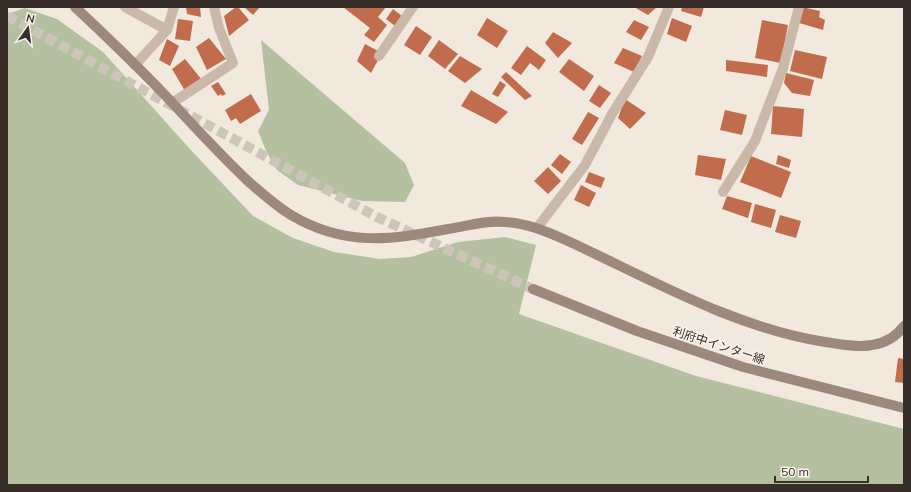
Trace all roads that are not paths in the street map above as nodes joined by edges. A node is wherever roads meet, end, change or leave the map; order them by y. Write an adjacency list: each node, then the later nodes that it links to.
1 (75, 7): 10 (street)
2 (125, 7): 8 (street)
3 (174, 7): 8 (street)
4 (214, 7): 11 (street)
5 (669, 7): 13 (street)
6 (799, 7): 12 (street)
7 (411, 8): 9 (street)
8 (167, 30): 10 (street)
9 (379, 56)
10 (135, 65): 11 (street)
11 (172, 103): 13 (street)
12 (723, 192)
13 (537, 228): 15 (street)
14 (533, 289): 16 (street, 利府中インター線)
15 (904, 326)
16 (904, 408)

